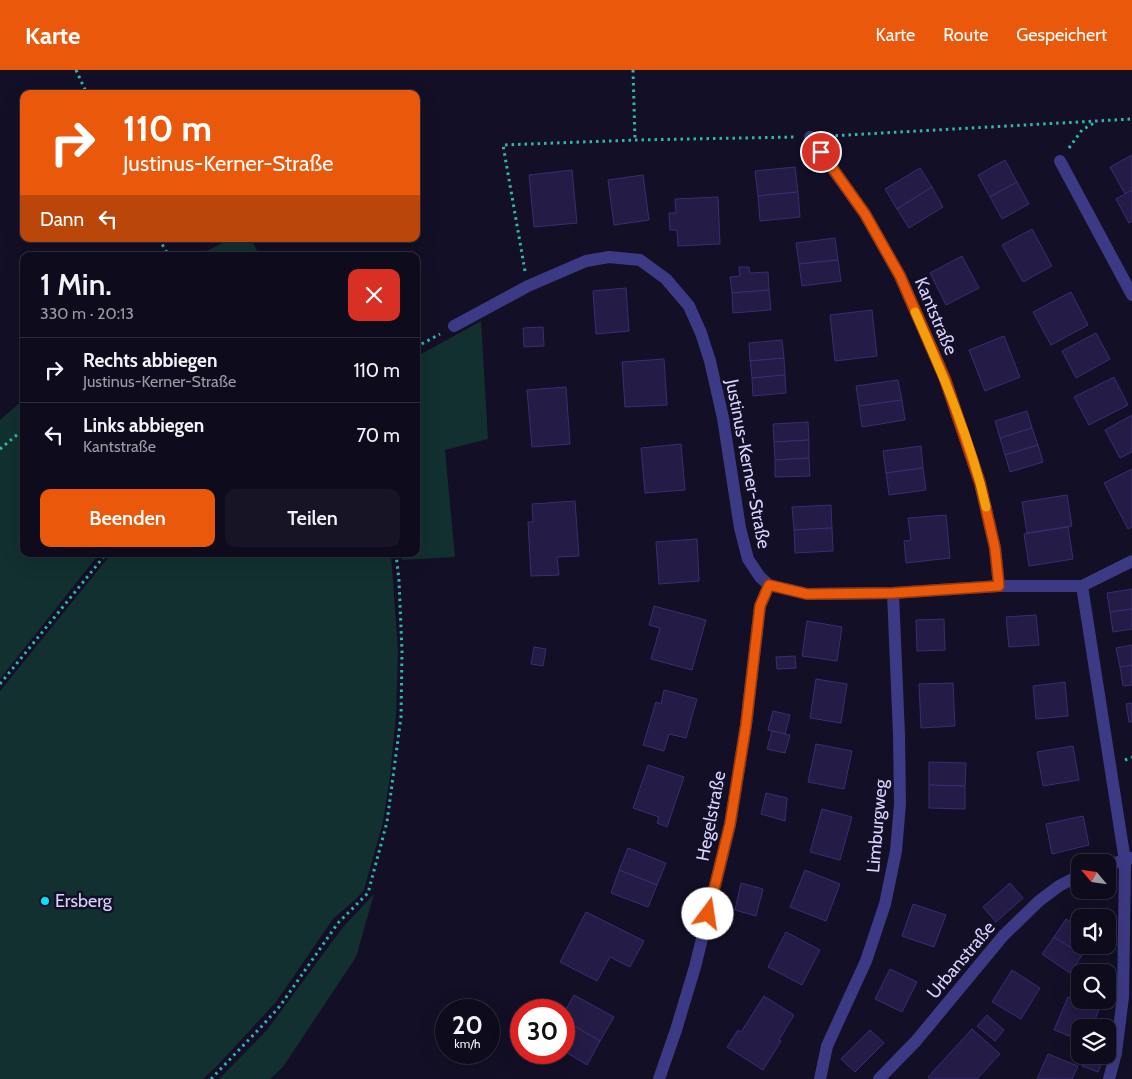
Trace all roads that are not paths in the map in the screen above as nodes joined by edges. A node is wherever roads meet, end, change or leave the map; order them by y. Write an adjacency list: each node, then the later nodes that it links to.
1 (810, 137): 7 (street, Kantstraße)
2 (1060, 161): 3 (street)
3 (1132, 295)
4 (454, 326): 6 (street, Justinus-Kerner-Straße)
5 (1132, 561): 8 (street)
6 (769, 585): 9 (street); 13 (street, Hegelstraße)
7 (999, 586): 8 (street); 9 (street)
8 (1082, 586): 10 (street)
9 (893, 593): 14 (street, Limburgweg)
10 (1129, 860): 11 (street); 16 (street)
11 (1116, 863)
12 (1071, 880): 15 (street, Urbanstraße)
13 (658, 1079)
14 (820, 1079)
15 (880, 1079)
16 (1109, 1079)

